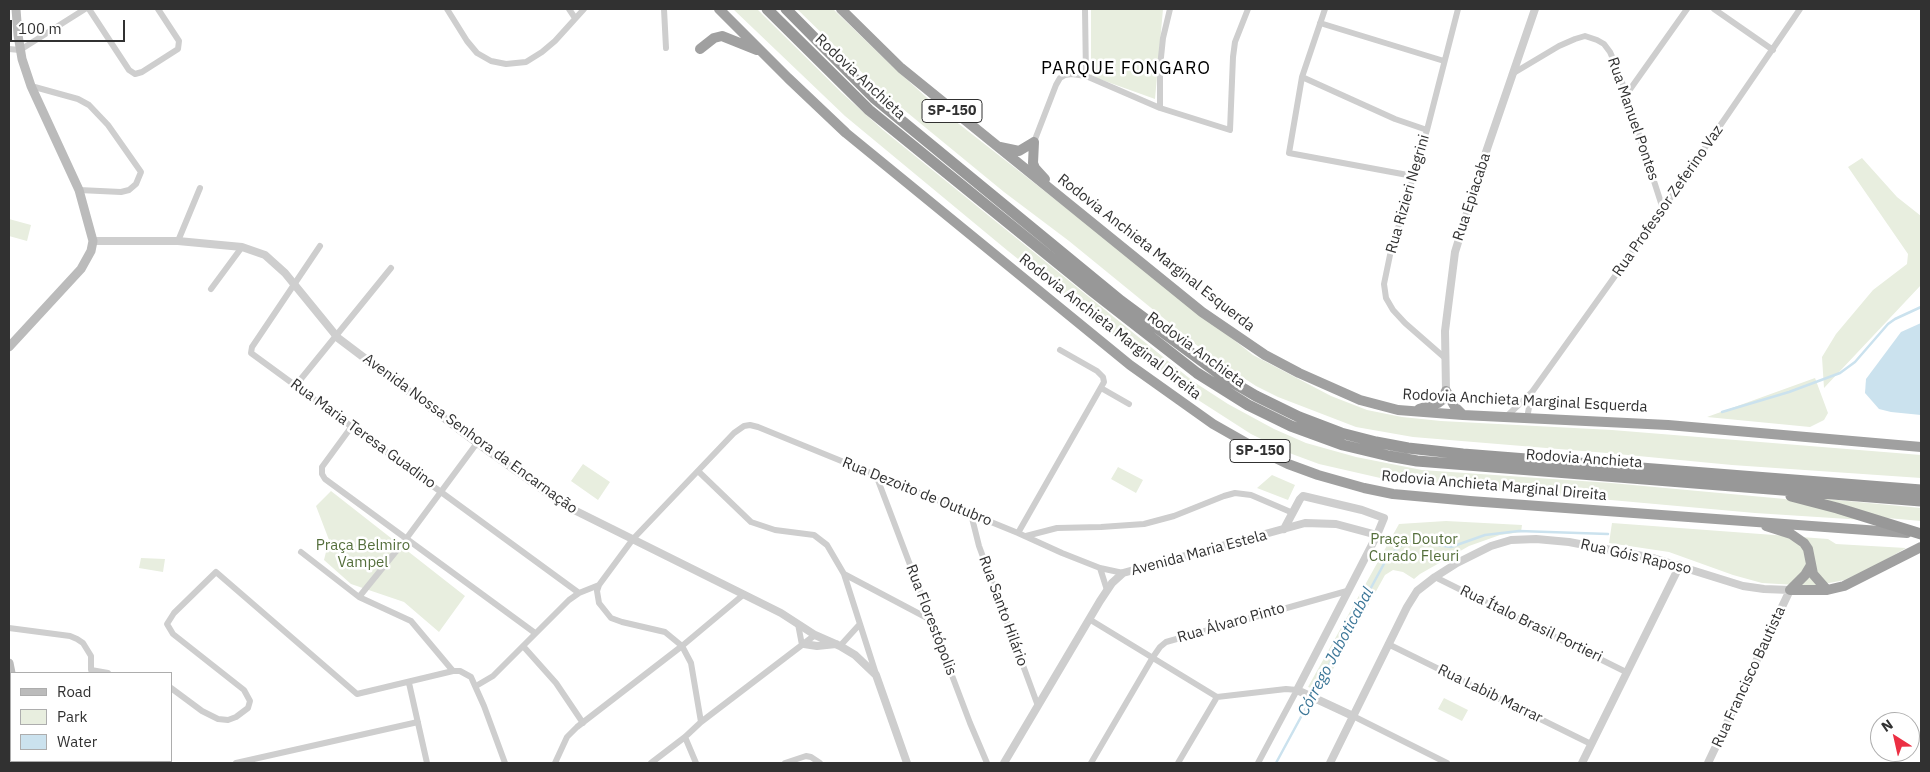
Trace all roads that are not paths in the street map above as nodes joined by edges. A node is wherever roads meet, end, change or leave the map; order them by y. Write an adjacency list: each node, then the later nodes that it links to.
1 (16, 9): 27 (main road)
2 (85, 9): 27 (street)
3 (89, 9): 4 (street)
4 (158, 9)
5 (447, 9): 22 (street)
6 (569, 9): 22 (street)
7 (584, 9): 22 (street)
8 (664, 9): 24 (street)
9 (719, 9): 29 (highway, Rodovia Anchieta Marginal Direita / SP-150)
10 (767, 9): 70 (highway, Rodovia Anchieta / SP-150)
11 (786, 9): 71 (highway, Rodovia Anchieta / SP-150)
12 (841, 9): 39 (highway, Rodovia Anchieta Marginal Esquerda / SP-150)
13 (1085, 9): 32 (street)
14 (1170, 9): 36 (street)
15 (1248, 9): 36 (street)
16 (1325, 9): 23 (street)
17 (1458, 9): 30 (street, Rua Rizieri Negrini)
18 (1535, 9): 31 (street, Rua Epiacaba)
19 (1687, 9): 35 (street)
20 (1714, 9): 28 (street)
21 (1800, 9): 28 (street, Rua Professor Zeferino Vaz)
22 (574, 18)
23 (1320, 23): 30 (street); 33 (street)
24 (666, 48)
25 (700, 49): 29 (highway)
26 (9, 50): 27 (street)
27 (20, 50): 34 (main road)
28 (1773, 50): 44 (street, Rua Professor Zeferino Vaz)
29 (761, 51): 76 (highway, Rodovia Anchieta Marginal Direita / SP-150)
30 (1444, 61): 37 (street, Rua Rizieri Negrini)
31 (1512, 74): 35 (street, Rua Manuel Pontes); 55 (street, Rua Epiacaba)
32 (1086, 76): 36 (street); 38 (street)
33 (1302, 77): 37 (street); 40 (street)
34 (31, 86): 42 (main road); 42 (street)
35 (1626, 95): 44 (street, Rua Manuel Pontes)
36 (1160, 108)
37 (1427, 130): 40 (street, Rua Rizieri Negrini)
38 (1034, 142): 39 (highway); 43 (highway)
39 (996, 146): 43 (highway, Rodovia Anchieta Marginal Esquerda / SP-150)
40 (1414, 176): 55 (street, Rua Rizieri Negrini)
41 (200, 188): 46 (street)
42 (79, 190): 45 (main road)
43 (1070, 205): 61 (highway, Rodovia Anchieta Marginal Esquerda / SP-150)
44 (1663, 209): 59 (street, Rua Professor Zeferino Vaz)
45 (92, 241): 46 (street, Avenida Nossa Senhora da Encarnação); 53 (main road)
46 (178, 241): 48 (street, Avenida Nossa Senhora da Encarnação)
47 (320, 246): 50 (street, Rua Maria Teresa Guadino)
48 (242, 247): 50 (street, Avenida Nossa Senhora da Encarnação); 51 (street)
49 (391, 268): 52 (street)
50 (293, 283): 52 (street, Avenida Nossa Senhora da Encarnação); 56 (street, Rua Maria Teresa Guadino)
51 (211, 289)
52 (336, 336): 56 (street); 66 (street, Avenida Nossa Senhora da Encarnação)
53 (10, 345)
54 (1060, 350): 57 (street)
55 (1445, 358): 58 (street, Rua Epiacaba)
56 (296, 385): 65 (street, Rua Maria Teresa Guadino)
57 (1101, 388): 60 (street); 78 (street)
58 (1446, 392): 61 (highway); 62 (highway)
59 (1532, 392): 63 (street, Rua Professor Zeferino Vaz); 64 (street, Rua Professor Zeferino Vaz)
60 (1129, 404)
61 (1415, 410): 62 (highway, Rodovia Anchieta Marginal Esquerda / SP-150)
62 (1463, 415): 63 (highway, Rodovia Anchieta Marginal Esquerda / SP-150)
63 (1506, 416): 64 (highway, Rodovia Anchieta Marginal Esquerda / SP-150)
64 (1527, 418): 67 (highway, Rodovia Anchieta Marginal Esquerda / SP-150)
65 (352, 426): 72 (street, Rua Maria Teresa Guadino); 82 (street)
66 (478, 443): 72 (street); 83 (street, Avenida Nossa Senhora da Encarnação)
67 (1921, 447)
68 (698, 470): 69 (street, Rua Dezoito de Outubro); 83 (street); 90 (street)
69 (876, 476): 75 (street, Rua Dezoito de Outubro); 101 (street, Rua Florestópolis)
70 (1750, 487): 73 (highway, Rodovia Anchieta / SP-150); 79 (highway)
71 (1921, 490)
72 (442, 491): 82 (street); 97 (street, Rua Maria Teresa Guadino)
73 (1921, 501)
74 (1292, 513): 77 (street); 80 (street); 81 (street)
75 (971, 514): 78 (street, Rua Dezoito de Outubro); 122 (street, Rua Santo Hilário)
76 (1753, 522): 79 (highway, Rodovia Anchieta Marginal Direita / SP-150); 87 (highway)
77 (1284, 530): 80 (street, Avenida Maria Estela); 89 (street, Avenida Maria Estela)
78 (1018, 533): 81 (street, Rua Dezoito de Outubro)
79 (1921, 534)
80 (1376, 535): 96 (street)
81 (1026, 536): 88 (street, Rua Dezoito de Outubro)
82 (406, 539): 99 (street); 105 (street)
83 (633, 539): 92 (street); 98 (street, Avenida Nossa Senhora da Encarnação)
84 (1921, 548): 95 (highway)
85 (301, 552): 99 (street)
86 (1680, 565): 91 (street, Rua Góis Raposo); 94 (street, Rua Góis Raposo); 115 (street)
87 (1811, 565): 94 (highway); 95 (highway)
88 (1100, 568): 89 (street, Rua Dezoito de Outubro); 93 (street)
89 (1123, 573): 93 (street, Avenida Maria Estela)
90 (844, 574): 101 (street); 103 (street)
91 (1435, 577): 108 (street, Rua Góis Raposo); 115 (street, Rua Ítalo Brasil Portieri)
92 (599, 585): 97 (street); 111 (street)
93 (1107, 590): 100 (street, Avenida Maria Estela)
94 (1790, 590): 95 (highway); 147 (street, Rua Francisco Bautista)
95 (1827, 590)
96 (1347, 591): 112 (street, Rua Álvaro Pinto); 120 (street)
97 (579, 593): 105 (street)
98 (744, 595): 102 (street, Avenida Nossa Senhora da Encarnação); 111 (street)
99 (360, 597): 113 (street)
100 (1089, 619): 112 (street); 122 (street, Avenida Maria Estela)
101 (931, 620): 139 (street, Rua Florestópolis)
102 (798, 624): 106 (street, Avenida Nossa Senhora da Encarnação); 107 (street)
103 (859, 625): 109 (street); 116 (street)
104 (9, 628): 114 (street)
105 (534, 633): 110 (street)
106 (815, 635): 107 (street); 109 (street, Avenida Nossa Senhora da Encarnação)
107 (803, 644): 109 (street); 125 (street)
108 (1388, 644): 123 (street, Rua Góis Raposo); 128 (street, Rua Labib Marrar)
109 (838, 645): 116 (street, Avenida Nossa Senhora da Encarnação)
110 (523, 646): 118 (street); 126 (street)
111 (682, 646): 125 (street); 126 (street)
112 (1153, 657): 121 (street); 141 (street, Rua Álvaro Pinto)
113 (453, 671): 117 (street); 118 (street)
114 (88, 672)
115 (1626, 672): 128 (street)
116 (876, 675): 138 (street, Avenida Nossa Senhora da Encarnação)
117 (409, 682): 119 (street); 124 (street)
118 (476, 686): 132 (street)
119 (172, 689)
120 (1297, 690): 121 (street); 123 (street); 143 (street)
121 (1217, 696): 142 (street)
122 (1038, 706): 140 (street, Avenida Maria Estela)
123 (1353, 716): 144 (street, Rua Góis Raposo); 145 (street)
124 (418, 722): 130 (street); 131 (street)
125 (701, 722): 127 (street)
126 (583, 723): 133 (street)
127 (685, 737): 134 (street); 135 (street)
128 (1591, 744): 146 (street)
129 (799, 760): 136 (street); 137 (street)
130 (236, 763)
131 (427, 763)
132 (505, 763)
133 (555, 763)
134 (651, 763)
135 (696, 763)
136 (785, 763)
137 (820, 763)
138 (907, 763)
139 (987, 763)
140 (1004, 763)
141 (1091, 763)
142 (1178, 763)
143 (1258, 763)
144 (1330, 763)
145 (1447, 763)
146 (1582, 763)
147 (1708, 763)

